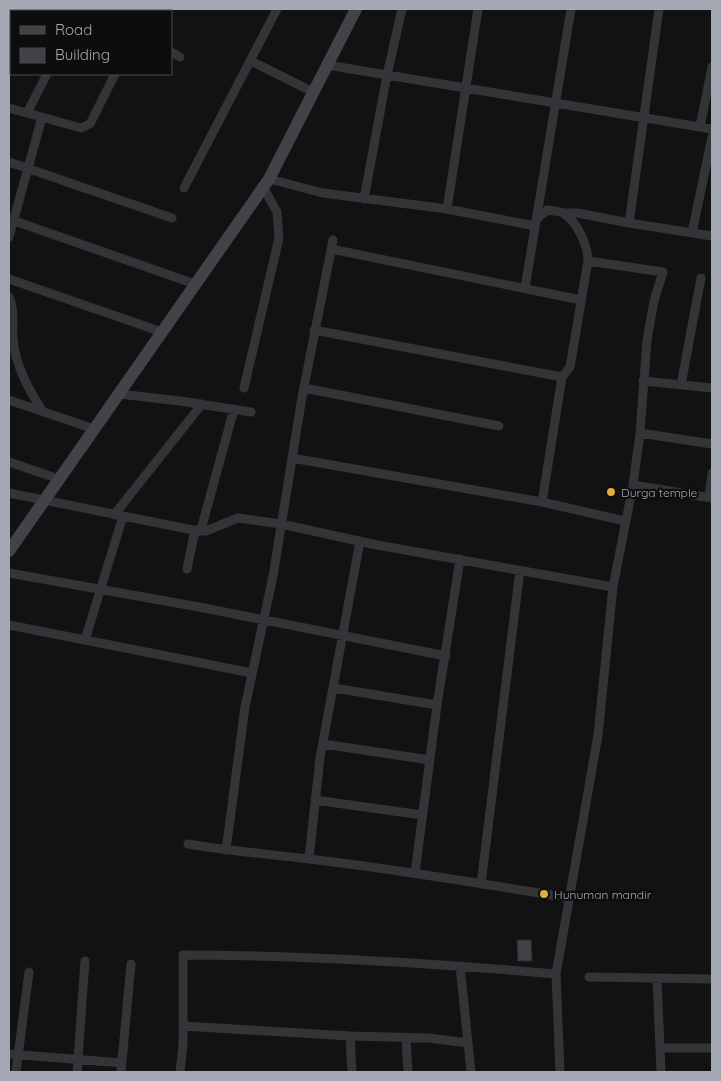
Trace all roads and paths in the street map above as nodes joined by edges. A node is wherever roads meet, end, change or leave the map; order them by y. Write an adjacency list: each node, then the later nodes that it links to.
1 (277, 9): 9 (street)
2 (356, 9): 10 (street)
3 (402, 9): 14 (street)
4 (478, 9): 15 (street)
5 (571, 9): 17 (street)
6 (659, 9): 21 (street)
7 (172, 53): 8 (street)
8 (180, 57)
9 (251, 61): 16 (street); 28 (street)
10 (328, 65): 14 (street); 16 (street)
11 (712, 67): 22 (street)
12 (46, 75): 19 (street)
13 (114, 75): 20 (street)
14 (387, 75): 15 (street); 29 (street)
15 (466, 89): 17 (street); 30 (street)
16 (313, 92): 27 (street)
17 (556, 103): 21 (street); 34 (street)
18 (9, 108): 19 (street)
19 (27, 113): 20 (street)
20 (42, 117): 26 (street)
21 (644, 118): 22 (street); 35 (street)
22 (700, 127): 23 (street)
23 (712, 129)
24 (712, 136): 36 (street)
25 (9, 162): 26 (street)
26 (29, 169): 32 (street); 33 (street)
27 (266, 183): 29 (street); 42 (street); 51 (street)
28 (184, 188)
29 (364, 199): 30 (street)
30 (447, 209): 34 (street)
31 (563, 213): 34 (street); 35 (street); 39 (street)
32 (172, 218)
33 (11, 220): 38 (street); 42 (street)
34 (535, 223): 43 (street)
35 (628, 223): 36 (street)
36 (692, 233): 37 (street)
37 (712, 236)
38 (9, 237)
39 (588, 261): 45 (street); 49 (street)
40 (701, 278): 50 (street)
41 (9, 279): 47 (street)
42 (195, 284): 47 (street)
43 (525, 288): 45 (street); 46 (street)
44 (9, 297): 58 (street)
45 (581, 300): 48 (street)
46 (314, 330): 48 (street); 52 (street)
47 (162, 332): 54 (street)
48 (562, 377): 72 (street)
49 (643, 381): 50 (street); 62 (street)
50 (681, 385): 53 (street)
51 (244, 388)
52 (304, 388): 60 (street); 64 (street)
53 (712, 388)
54 (119, 394): 56 (street); 61 (street)
55 (9, 400): 58 (street)
56 (202, 404): 57 (street); 73 (street)
57 (234, 410): 59 (street); 77 (street)
58 (44, 412): 61 (street)
59 (251, 412)
60 (499, 426)
61 (94, 430): 67 (street)
62 (640, 434): 63 (street); 68 (street)
63 (712, 444)
64 (292, 458): 72 (street); 76 (street)
65 (9, 462): 67 (street)
66 (712, 473): 70 (street)
67 (59, 479): 71 (street)
68 (633, 484): 70 (street); 75 (street)
69 (9, 493): 71 (street)
70 (711, 498)
71 (45, 500): 73 (street); 79 (street)
72 (542, 502): 75 (street)
73 (114, 515): 74 (street)
74 (124, 516): 77 (street); 85 (street)
75 (625, 521): 84 (street)
76 (280, 524): 77 (street); 78 (street); 86 (street)
77 (198, 531): 81 (street)
78 (360, 541): 80 (street); 88 (street)
79 (9, 550)
80 (460, 559): 82 (street); 90 (street)
81 (186, 569)
82 (520, 570): 84 (street); 102 (street)
83 (9, 573): 85 (street)
84 (613, 587): 103 (street)
85 (102, 589): 86 (street); 89 (street)
86 (263, 619): 88 (street); 91 (street)
87 (9, 625): 89 (street)
88 (344, 635): 90 (street); 92 (street)
89 (85, 640): 91 (street)
90 (446, 656): 93 (street)
91 (252, 673): 99 (street)
92 (334, 688): 93 (street); 94 (street)
93 (437, 705): 95 (street)
94 (323, 744): 95 (street); 96 (street)
95 (430, 760): 97 (street)
96 (315, 800): 97 (street); 100 (street)
97 (422, 815): 101 (street)
98 (188, 844): 99 (street)
99 (226, 850): 100 (street)
100 (309, 858): 101 (street)
101 (415, 873): 102 (street)
102 (481, 884): 103 (street)
103 (570, 898): 108 (street)
104 (85, 961): 120 (street)
105 (131, 964): 121 (street)
106 (460, 966): 108 (street); 112 (street); 115 (street)
107 (29, 972): 119 (street)
108 (556, 974): 128 (street)
109 (589, 977): 110 (street)
110 (656, 978): 111 (street); 116 (street)
111 (712, 979)
112 (183, 1026): 113 (street); 124 (street)
113 (350, 1036): 114 (street); 125 (street)
114 (406, 1038): 115 (street); 126 (street)
115 (468, 1043): 127 (street)
116 (660, 1048): 117 (street); 129 (street)
117 (712, 1048)
118 (9, 1054): 119 (street)
119 (18, 1055): 120 (street); 122 (street)
120 (78, 1060): 121 (street); 123 (street)
121 (121, 1068)
122 (16, 1072)
123 (77, 1072)
124 (180, 1072)
125 (352, 1072)
126 (408, 1072)
127 (470, 1072)
128 (560, 1072)
129 (661, 1072)

